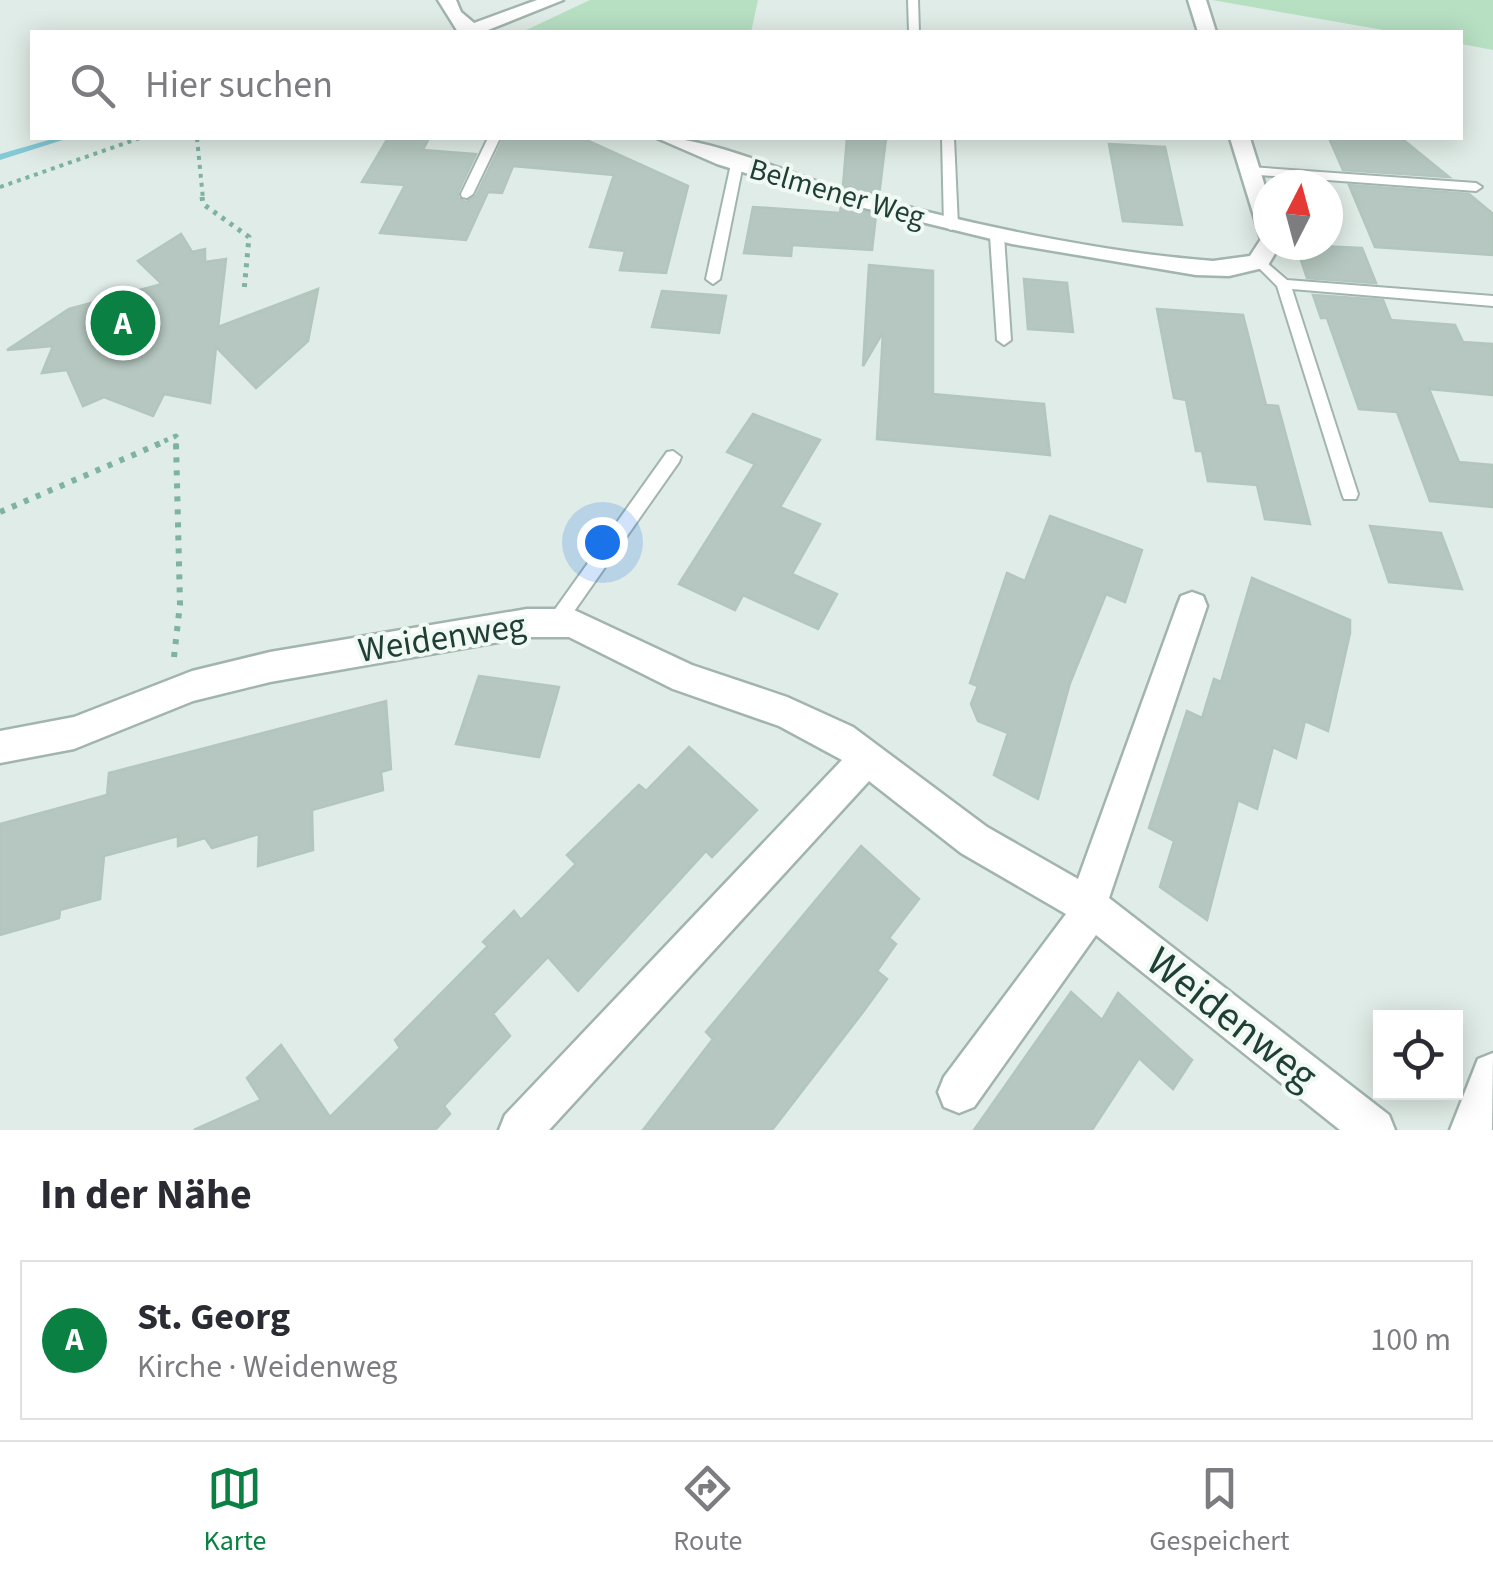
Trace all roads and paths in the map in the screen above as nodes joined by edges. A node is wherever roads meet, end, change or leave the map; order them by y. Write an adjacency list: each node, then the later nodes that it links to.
1 (447, 0): 5 (street)
2 (554, 0): 6 (street)
3 (913, 0): 7 (lane)
4 (1197, 0): 8 (street)
5 (468, 30)
6 (475, 30)
7 (914, 30)
8 (1206, 30)
9 (134, 140): 18 (path)
10 (197, 140): 27 (path)
11 (493, 140): 20 (lane)
12 (671, 140): 15 (street, Belmener Weg)
13 (948, 140): 21 (lane, Belmener Weg)
14 (1241, 140): 16 (street)
15 (736, 164): 21 (street, Belmener Weg); 25 (lane)
16 (1250, 172): 17 (street); 19 (lane)
17 (1253, 182)
18 (0, 187)
19 (1476, 187)
20 (467, 194)
21 (952, 226): 22 (street, Belmener Weg)
22 (997, 236): 23 (street, Belmener Weg); 29 (lane)
23 (1253, 260)
24 (1268, 260): 26 (lane, Belmener Weg)
25 (713, 279)
26 (1283, 284): 28 (lane); 31 (lane, Belmener Weg)
27 (244, 290)
28 (1493, 301)
29 (1004, 340)
30 (672, 457): 34 (lane)
31 (1350, 494)
32 (0, 512): 35 (path)
33 (1192, 606): 38 (street)
34 (557, 621): 35 (street, Weidenweg); 37 (street, Weidenweg)
35 (171, 693): 36 (street, Weidenweg)
36 (0, 748)
37 (868, 757): 38 (street, Weidenweg); 41 (street)
38 (1090, 908): 40 (street); 42 (street, Weidenweg)
39 (1493, 1074): 43 (street)
40 (959, 1092)
41 (520, 1130)
42 (1374, 1130)
43 (1471, 1130)

